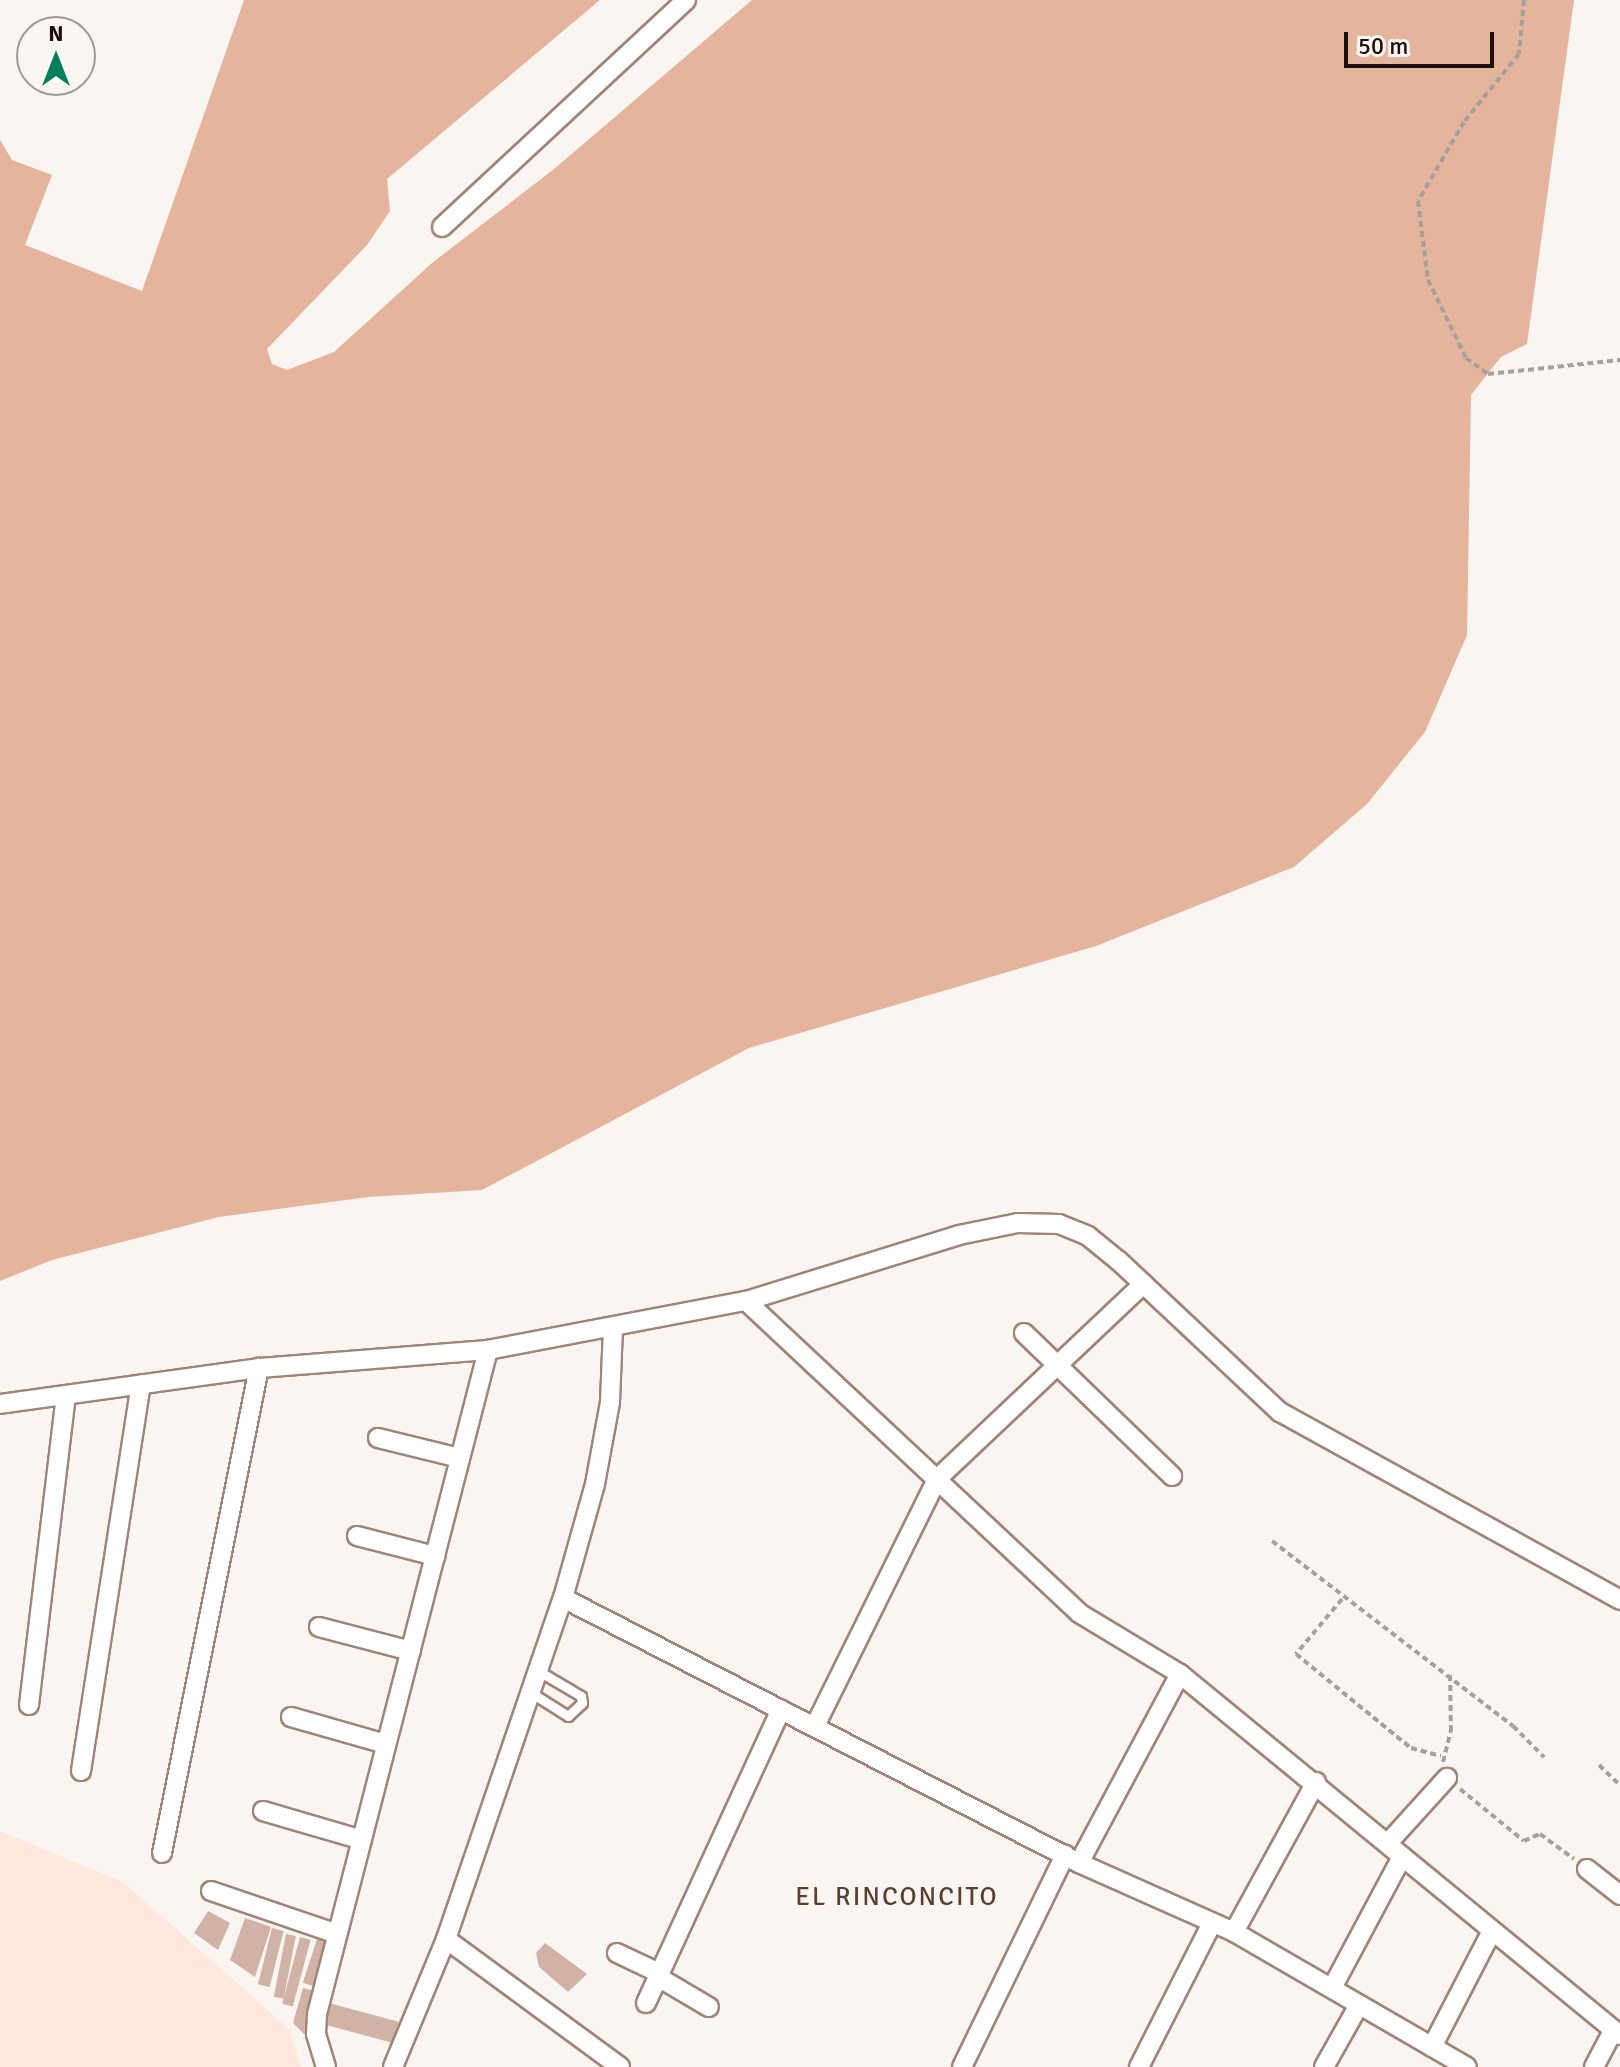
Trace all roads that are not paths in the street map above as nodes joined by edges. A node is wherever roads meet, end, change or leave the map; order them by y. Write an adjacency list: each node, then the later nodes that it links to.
1 (686, 0): 2 (street)
2 (442, 227)
3 (1143, 1284): 4 (street); 8 (street); 20 (street)
4 (746, 1301): 5 (street); 16 (street)
5 (613, 1328): 7 (street); 19 (street)
6 (1024, 1333): 8 (street)
7 (488, 1350): 9 (street); 14 (street)
8 (1057, 1365): 15 (street); 16 (street)
9 (259, 1368): 10 (street); 37 (street)
10 (141, 1385): 11 (street); 31 (street)
11 (66, 1395): 12 (street); 26 (street)
12 (0, 1404)
13 (378, 1438): 14 (street)
14 (460, 1458): 18 (street)
15 (1172, 1476)
16 (937, 1479): 24 (street); 29 (street)
17 (357, 1536): 18 (street)
18 (435, 1556): 22 (street)
19 (563, 1598): 23 (street); 27 (street)
20 (1620, 1600)
21 (319, 1627): 22 (street)
22 (411, 1651): 30 (street)
23 (537, 1670): 25 (street); 25 (lane)
24 (1180, 1674): 33 (street); 39 (street)
25 (530, 1692): 47 (street)
26 (29, 1705)
27 (781, 1710): 29 (street); 49 (street)
28 (291, 1717): 30 (street)
29 (815, 1726): 39 (street)
30 (386, 1744): 35 (street)
31 (81, 1771)
32 (1447, 1778): 36 (street)
33 (1316, 1782): 36 (street); 45 (street)
34 (263, 1811): 35 (street)
35 (362, 1840): 46 (street)
36 (1388, 1843): 38 (street)
37 (162, 1853)
38 (1402, 1857): 44 (street); 50 (street)
39 (1072, 1859): 43 (street); 59 (street)
40 (1587, 1869): 42 (street)
41 (211, 1891): 46 (street)
42 (1620, 1895)
43 (1212, 1923): 45 (street); 60 (street)
44 (1492, 1931): 54 (street); 55 (street)
45 (1234, 1932): 50 (street)
46 (337, 1934): 56 (street)
47 (446, 1939): 57 (street); 58 (street)
48 (617, 1953): 49 (street)
49 (659, 1975): 51 (street); 53 (street)
50 (1332, 1988): 52 (street)
51 (646, 2003)
52 (1359, 2005): 55 (street); 61 (street)
53 (709, 2007)
54 (1617, 2033): 63 (street)
55 (1432, 2047): 62 (street)
56 (326, 2067)
57 (393, 2067)
58 (620, 2067)
59 (962, 2067)
60 (1139, 2067)
61 (1324, 2067)
62 (1467, 2067)
63 (1594, 2067)

